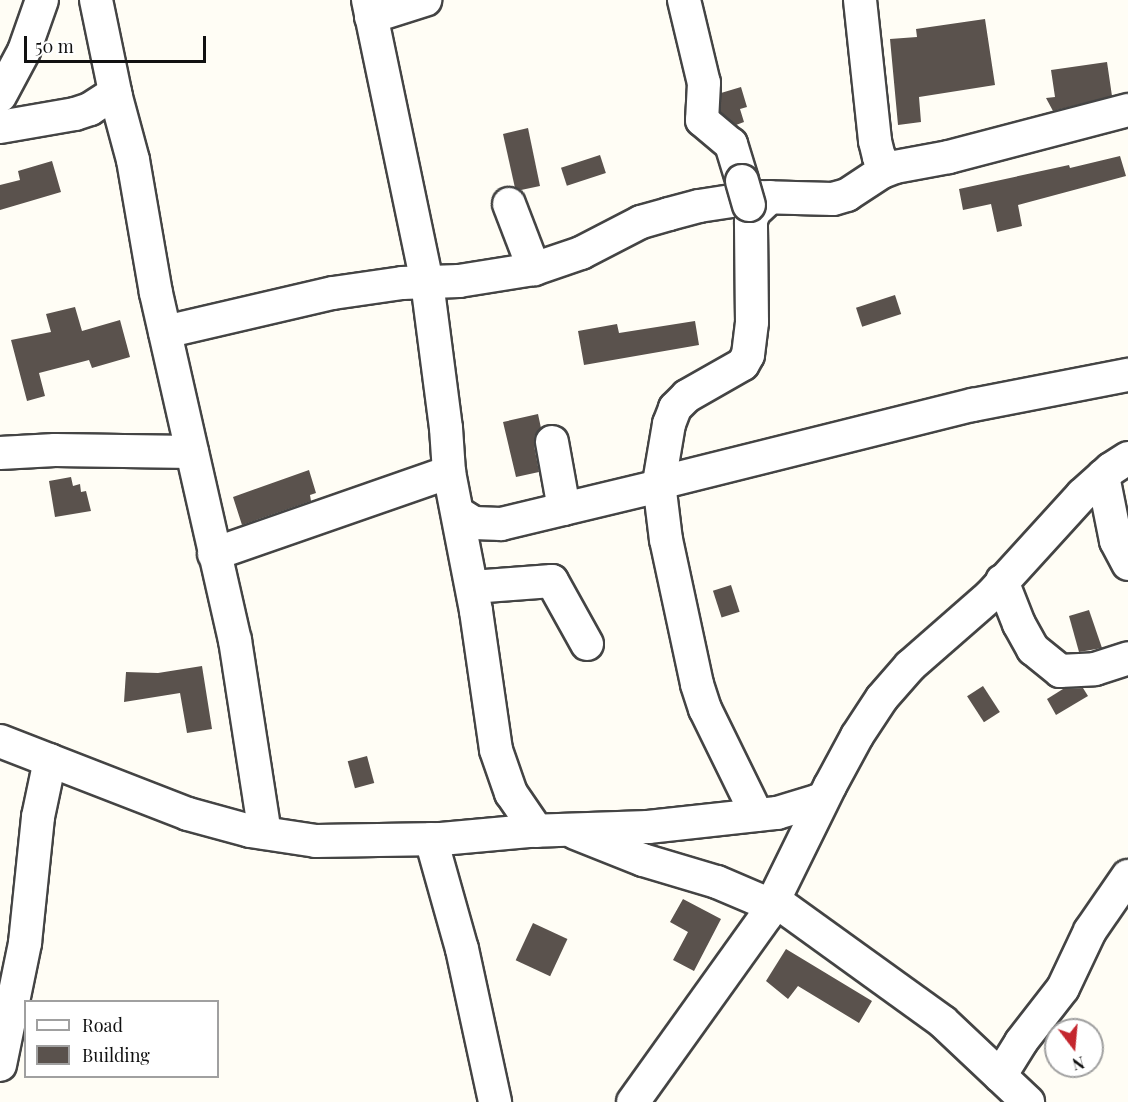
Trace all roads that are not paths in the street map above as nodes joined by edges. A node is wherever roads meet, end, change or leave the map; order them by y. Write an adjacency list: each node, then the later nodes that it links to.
1 (42, 0): 8 (street)
2 (96, 0): 7 (street)
3 (425, 0): 6 (street)
4 (684, 0): 12 (street)
5 (860, 0): 11 (street)
6 (370, 8): 15 (street)
7 (115, 93): 10 (street); 16 (street)
8 (0, 96)
9 (1128, 110): 11 (street)
10 (0, 127)
11 (879, 165): 12 (street)
12 (754, 194): 14 (street); 23 (street)
13 (509, 204): 14 (street)
14 (534, 269): 15 (street)
15 (427, 282): 16 (street); 22 (street)
16 (165, 332): 19 (street)
17 (1128, 375): 23 (street)
18 (552, 442): 24 (street)
19 (192, 452): 20 (street); 26 (street)
20 (0, 453)
21 (1116, 467): 27 (street); 28 (street)
22 (449, 472): 25 (street); 26 (street)
23 (659, 485): 24 (street); 36 (street)
24 (564, 509): 25 (street)
25 (458, 513): 29 (street)
26 (214, 554): 38 (street)
27 (1128, 564)
28 (1002, 581): 31 (street); 35 (street)
29 (472, 587): 30 (street); 34 (street)
30 (587, 644)
31 (1128, 658)
32 (0, 741): 33 (street)
33 (50, 760): 38 (street); 43 (street)
34 (505, 777): 37 (street); 39 (street)
35 (824, 799): 36 (street); 42 (street)
36 (757, 815): 37 (street)
37 (551, 830): 39 (street); 42 (street)
38 (265, 833): 40 (street)
39 (480, 834): 40 (street)
40 (431, 839): 46 (street)
41 (1128, 876): 44 (street)
42 (772, 903): 44 (street); 47 (street)
43 (0, 1065)
44 (1000, 1076): 45 (street)
45 (1025, 1101)
46 (495, 1102)
47 (633, 1102)

